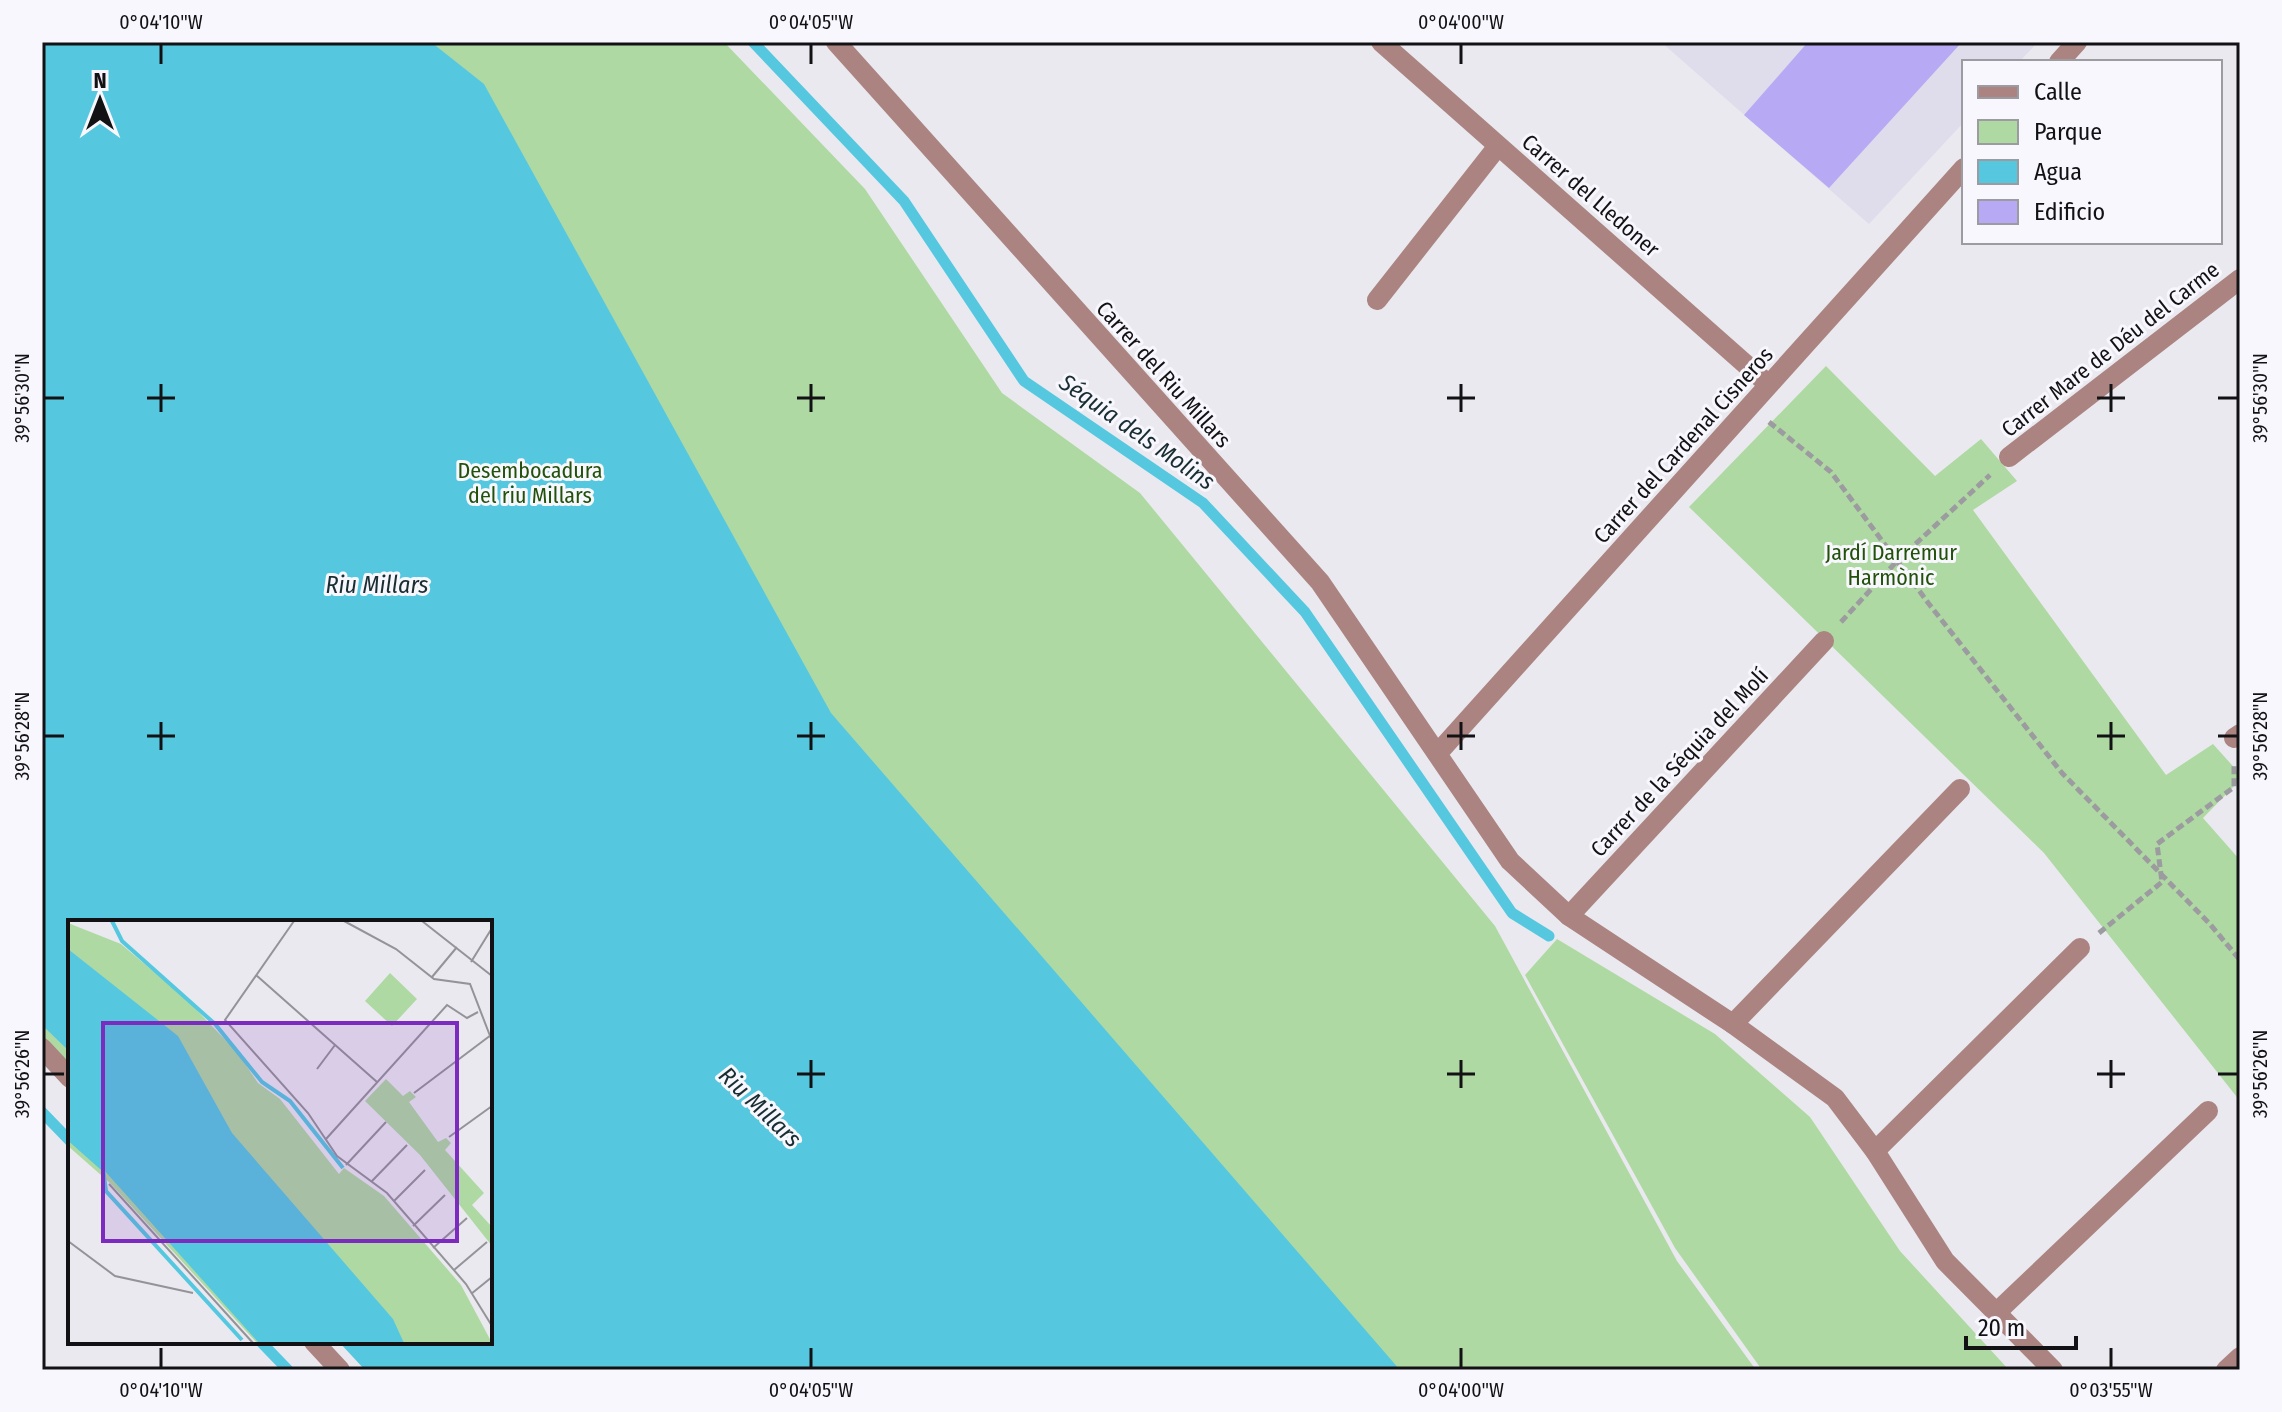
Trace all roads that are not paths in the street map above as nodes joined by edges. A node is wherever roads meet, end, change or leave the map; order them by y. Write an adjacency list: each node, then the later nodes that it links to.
1 (836, 42): 12 (street, Carrer del Riu Millars)
2 (1381, 42): 5 (street, Carrer del Lledoner)
3 (2077, 42): 4 (street)
4 (2061, 60)
5 (1498, 146): 8 (street); 9 (street, Carrer del Lledoner)
6 (1962, 170): 9 (street, Carrer del Cardenal Cisneros)
7 (2240, 279): 10 (street, Carrer Mare de Déu del Carme)
8 (1377, 300)
9 (1769, 385): 12 (street, Carrer del Cardenal Cisneros)
10 (2009, 457)
11 (1824, 641): 14 (street, Carrer de la Séquia del Molí)
12 (1437, 754): 14 (street)
13 (1960, 789): 16 (street)
14 (1569, 916): 16 (street)
15 (2080, 948): 20 (street)
16 (1733, 1024): 20 (street)
17 (42, 1048): 18 (street)
18 (68, 1076)
19 (2208, 1111): 21 (street)
20 (1875, 1151): 21 (street)
21 (1998, 1311): 25 (street)
22 (316, 1344): 24 (street)
23 (2240, 1357): 26 (street)
24 (340, 1370)
25 (2053, 1370)
26 (2226, 1370)

